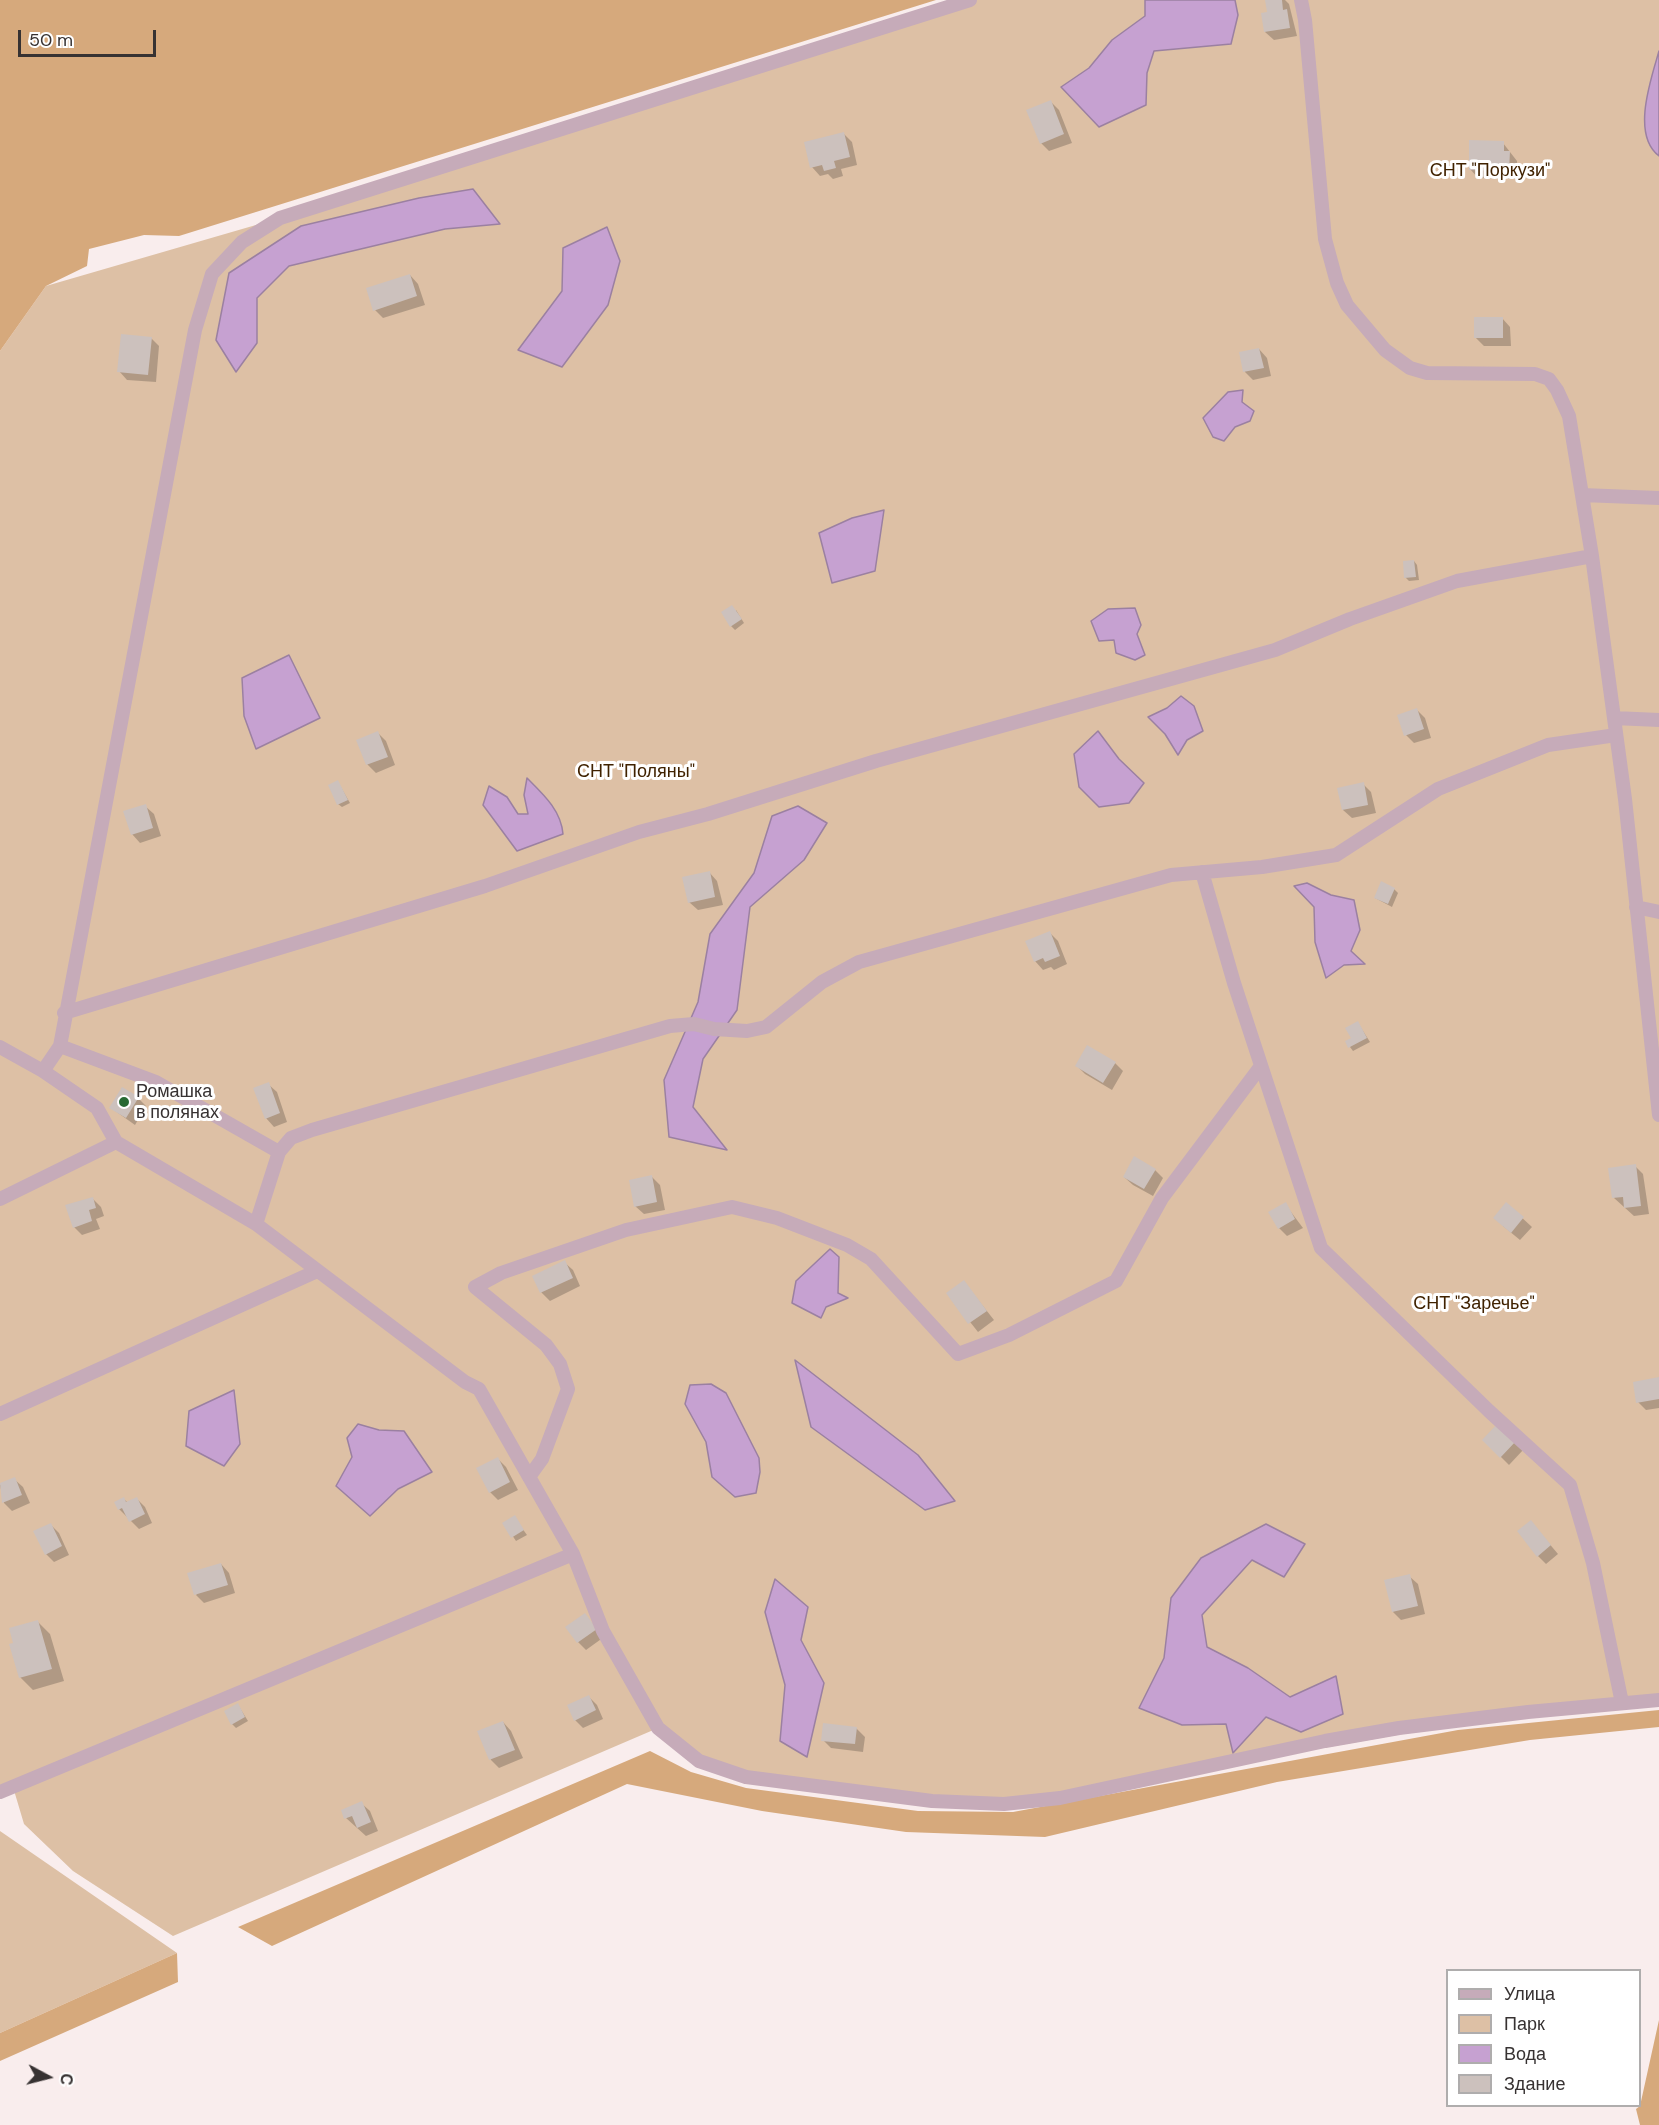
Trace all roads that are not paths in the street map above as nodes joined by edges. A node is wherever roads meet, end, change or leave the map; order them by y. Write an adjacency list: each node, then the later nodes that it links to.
1 (970, 0): 12 (street)
2 (1301, 0): 3 (street)
3 (1582, 495): 4 (street); 5 (street)
4 (1659, 498)
5 (1592, 556): 6 (street); 12 (street)
6 (1614, 718): 7 (street); 8 (street)
7 (1659, 720)
8 (1616, 735): 9 (street); 10 (street)
9 (1202, 872): 15 (street); 19 (street)
10 (1636, 907): 11 (street); 17 (street)
11 (1659, 912)
12 (64, 1013): 13 (street)
13 (60, 1046): 16 (street); 19 (street)
14 (0, 1047): 16 (street)
15 (1261, 1066): 24 (street); 27 (street)
16 (42, 1071): 18 (street)
17 (1659, 1115)
18 (116, 1142): 20 (street); 21 (street)
19 (279, 1152): 21 (street)
20 (0, 1198)
21 (256, 1224): 22 (street)
22 (317, 1271): 23 (street); 24 (street)
23 (0, 1414)
24 (529, 1477): 25 (street)
25 (573, 1554): 27 (street); 28 (street)
26 (1659, 1700): 27 (street)
27 (1622, 1703)
28 (0, 1792)

